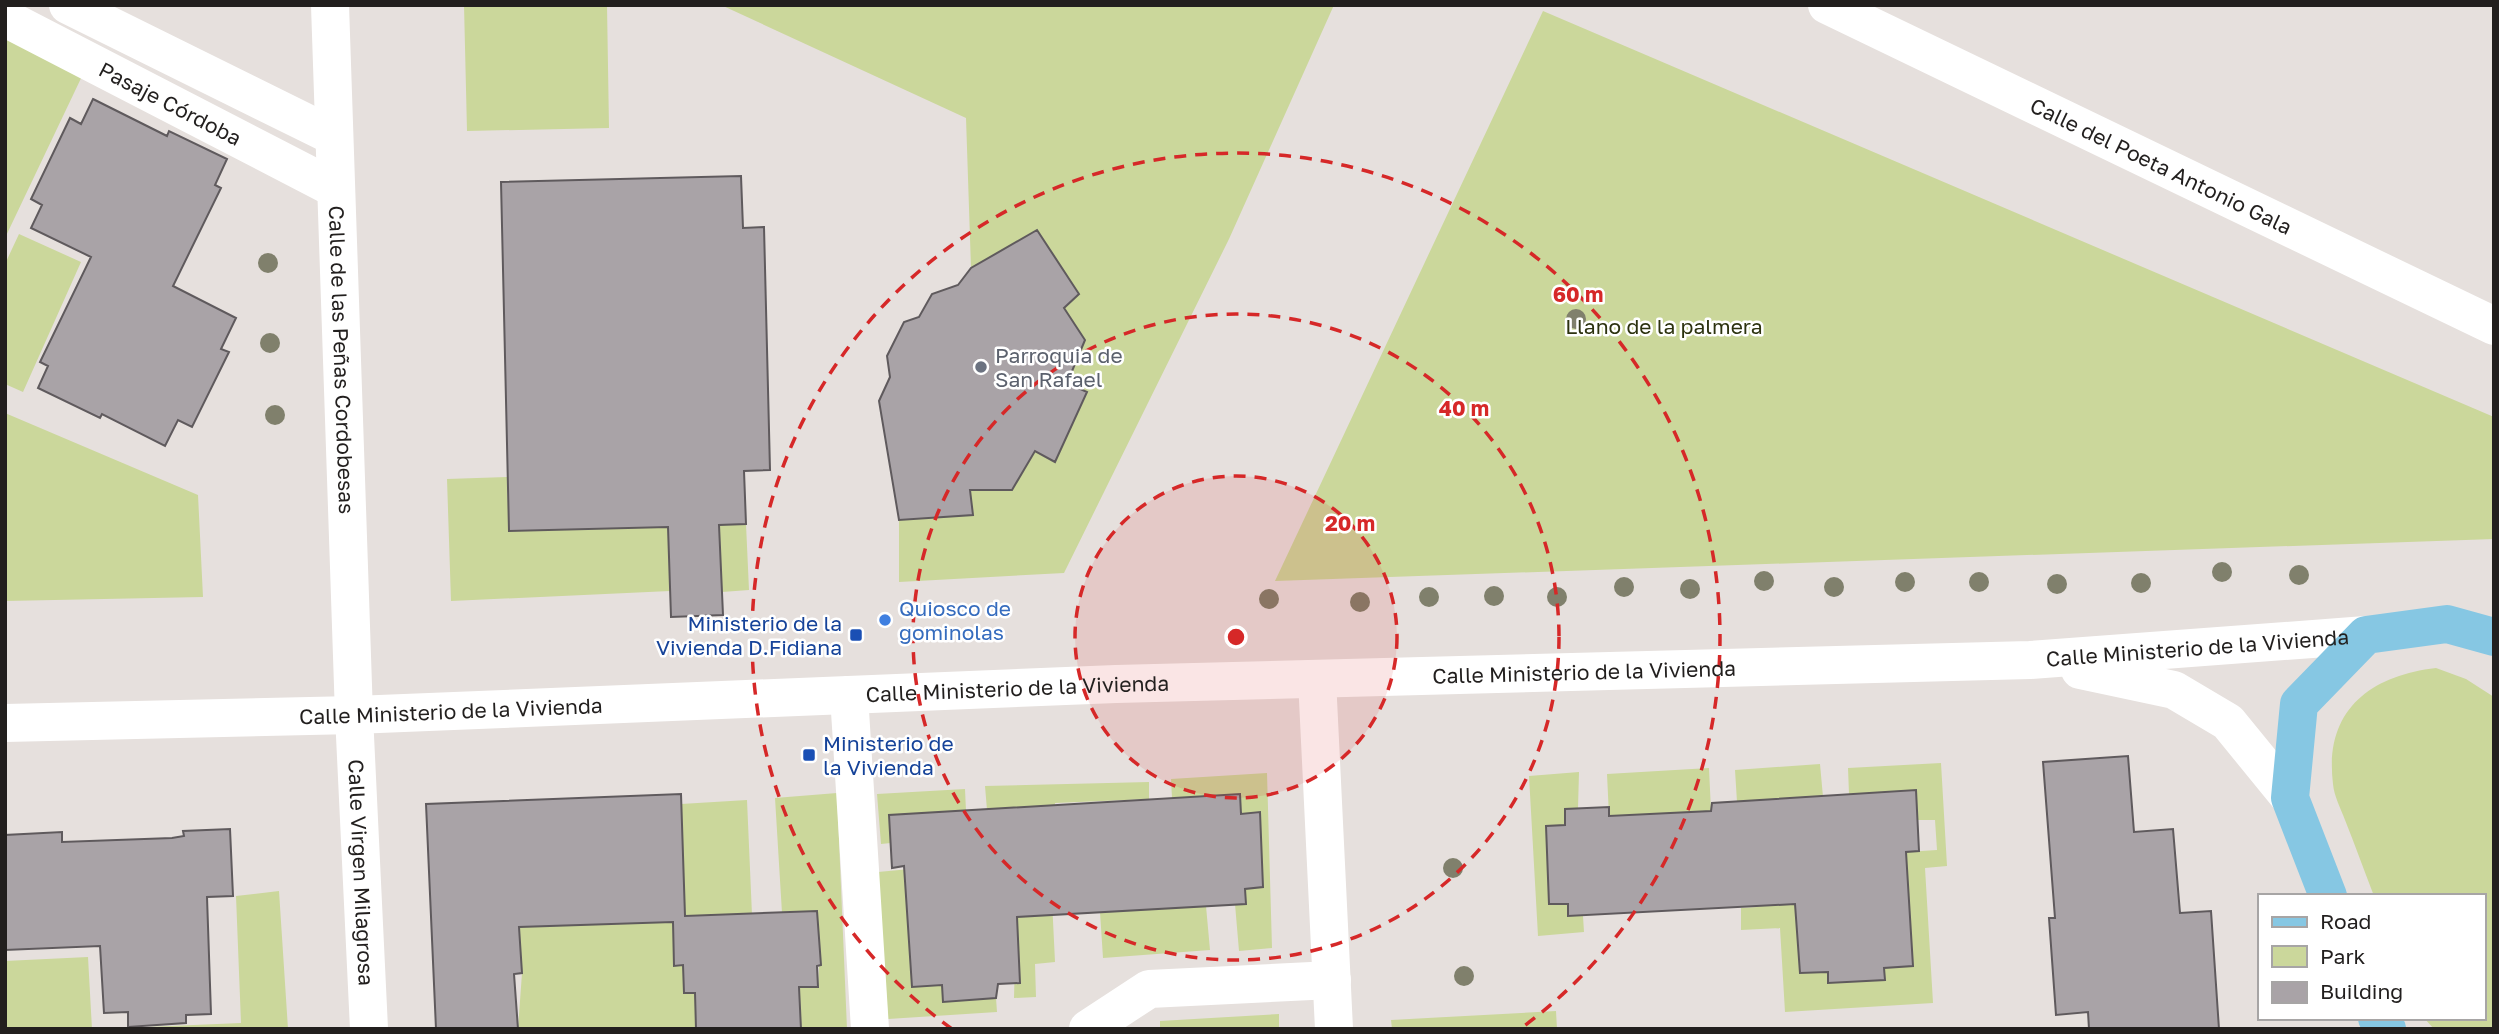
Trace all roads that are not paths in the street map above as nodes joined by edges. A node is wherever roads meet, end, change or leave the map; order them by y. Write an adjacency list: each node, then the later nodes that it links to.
1 (68, 5): 5 (street)
2 (330, 5): 5 (street, Calle de las Peñas Cordobesas)
3 (1827, 5): 7 (street, Calle del Poeta Antonio Gala)
4 (5, 18): 6 (street, Pasaje Córdoba)
5 (333, 136): 6 (street, Calle de las Peñas Cordobesas)
6 (334, 188): 13 (street, Calle de las Peñas Cordobesas)
7 (2494, 326)
8 (2366, 635): 9 (main road); 10 (street, Calle Ministerio de la Vivienda); 15 (main road)
9 (2494, 637)
10 (2030, 660): 11 (street, Calle Ministerio de la Vivienda); 15 (street, Calle Ministerio de la Vivienda)
11 (1317, 680): 12 (street, Calle Ministerio de la Vivienda); 17 (street)
12 (849, 695): 13 (street, Calle Ministerio de la Vivienda); 19 (street)
13 (354, 716): 14 (street, Calle Ministerio de la Vivienda); 18 (street, Calle Virgen Milagrosa)
14 (5, 723)
15 (2290, 799): 16 (main road)
16 (2327, 894)
17 (1332, 980): 20 (street); 21 (street)
18 (369, 1029)
19 (870, 1029)
20 (1088, 1029)
21 (1334, 1029)

